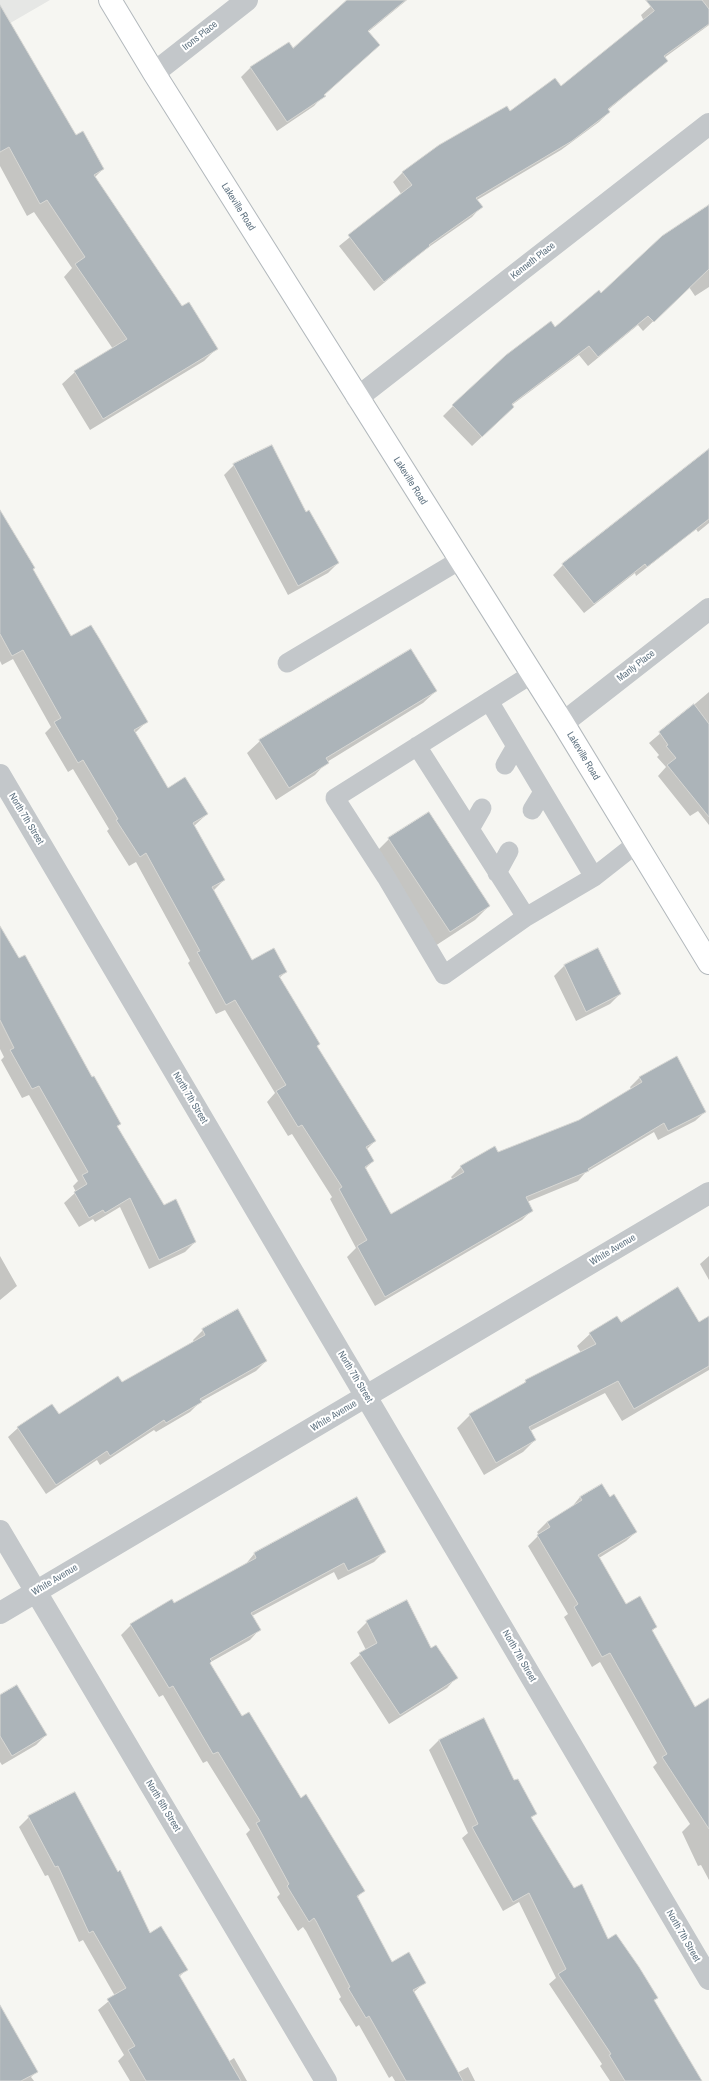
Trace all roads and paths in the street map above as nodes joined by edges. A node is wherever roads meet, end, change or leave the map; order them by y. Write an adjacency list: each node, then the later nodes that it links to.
1 (110, 0): 3 (main road, Lakeville Road)
2 (247, 0): 3 (street, Irons Place)
3 (154, 73): 5 (main road, Lakeville Road)
4 (709, 124): 5 (street, Kenneth Place)
5 (358, 398): 6 (main road, Lakeville Road)
6 (460, 560): 8 (lane); 9 (main road, Lakeville Road)
7 (709, 609): 11 (street, Manly Place)
8 (287, 663)
9 (532, 674): 10 (lane); 11 (main road, Lakeville Road)
10 (489, 701): 12 (lane); 13 (lane)
11 (563, 723): 20 (main road, Lakeville Road)
12 (417, 746): 19 (lane); 24 (lane)
13 (516, 746): 14 (lane); 16 (lane)
14 (505, 765)
15 (0, 775): 27 (street, North 7th Street)
16 (543, 792): 18 (lane); 23 (lane)
17 (482, 808): 19 (lane)
18 (532, 810)
19 (470, 828): 22 (lane)
20 (636, 844): 23 (lane); 25 (main road, Lakeville Road)
21 (509, 851): 22 (lane)
22 (497, 873): 24 (lane)
23 (594, 877): 24 (lane)
24 (526, 917)
25 (709, 964)
26 (709, 1193): 27 (street, White Avenue)
27 (366, 1397): 29 (street, White Avenue); 31 (street, North 7th Street)
28 (0, 1531): 29 (street, North 6th Street)
29 (36, 1592): 30 (street, White Avenue); 32 (street, North 6th Street)
30 (0, 1613)
31 (709, 1979)
32 (326, 2081)

